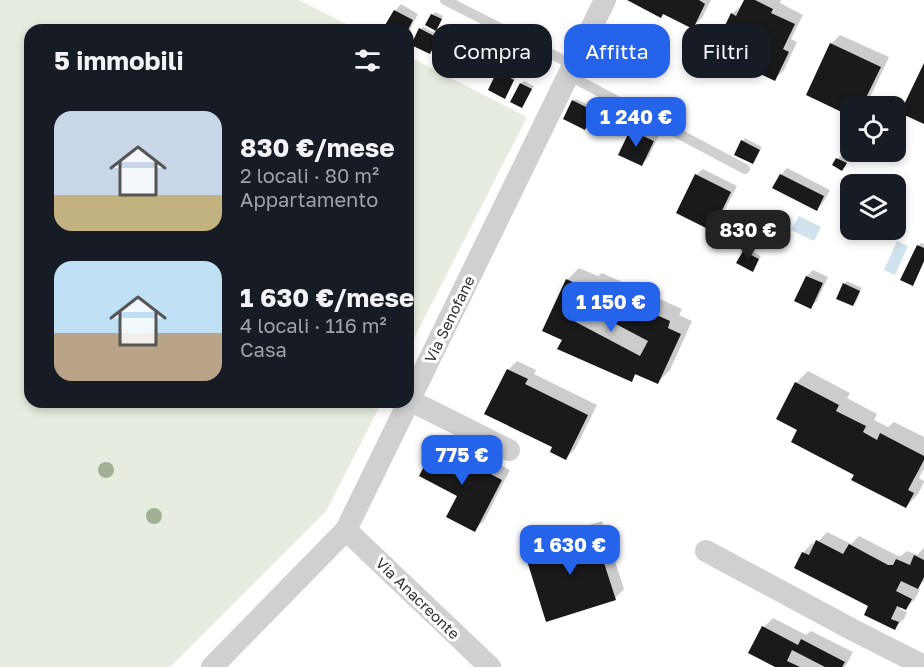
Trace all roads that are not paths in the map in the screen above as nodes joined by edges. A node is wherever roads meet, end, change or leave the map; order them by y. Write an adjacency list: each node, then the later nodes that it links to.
1 (445, 0): 4 (lane)
2 (605, 0): 3 (street, Via Senofane)
3 (593, 24)
4 (564, 67)
5 (566, 78): 8 (street, Via Senofane)
6 (584, 78): 7 (lane)
7 (746, 169)
8 (414, 390)
9 (414, 402): 11 (street)
10 (405, 408): 12 (street, Via Senofane)
11 (509, 450)
12 (346, 530): 15 (street, Via Senofane); 16 (street, Via Anacreonte)
13 (706, 551): 14 (street)
14 (924, 666)
15 (212, 667)
16 (490, 667)

